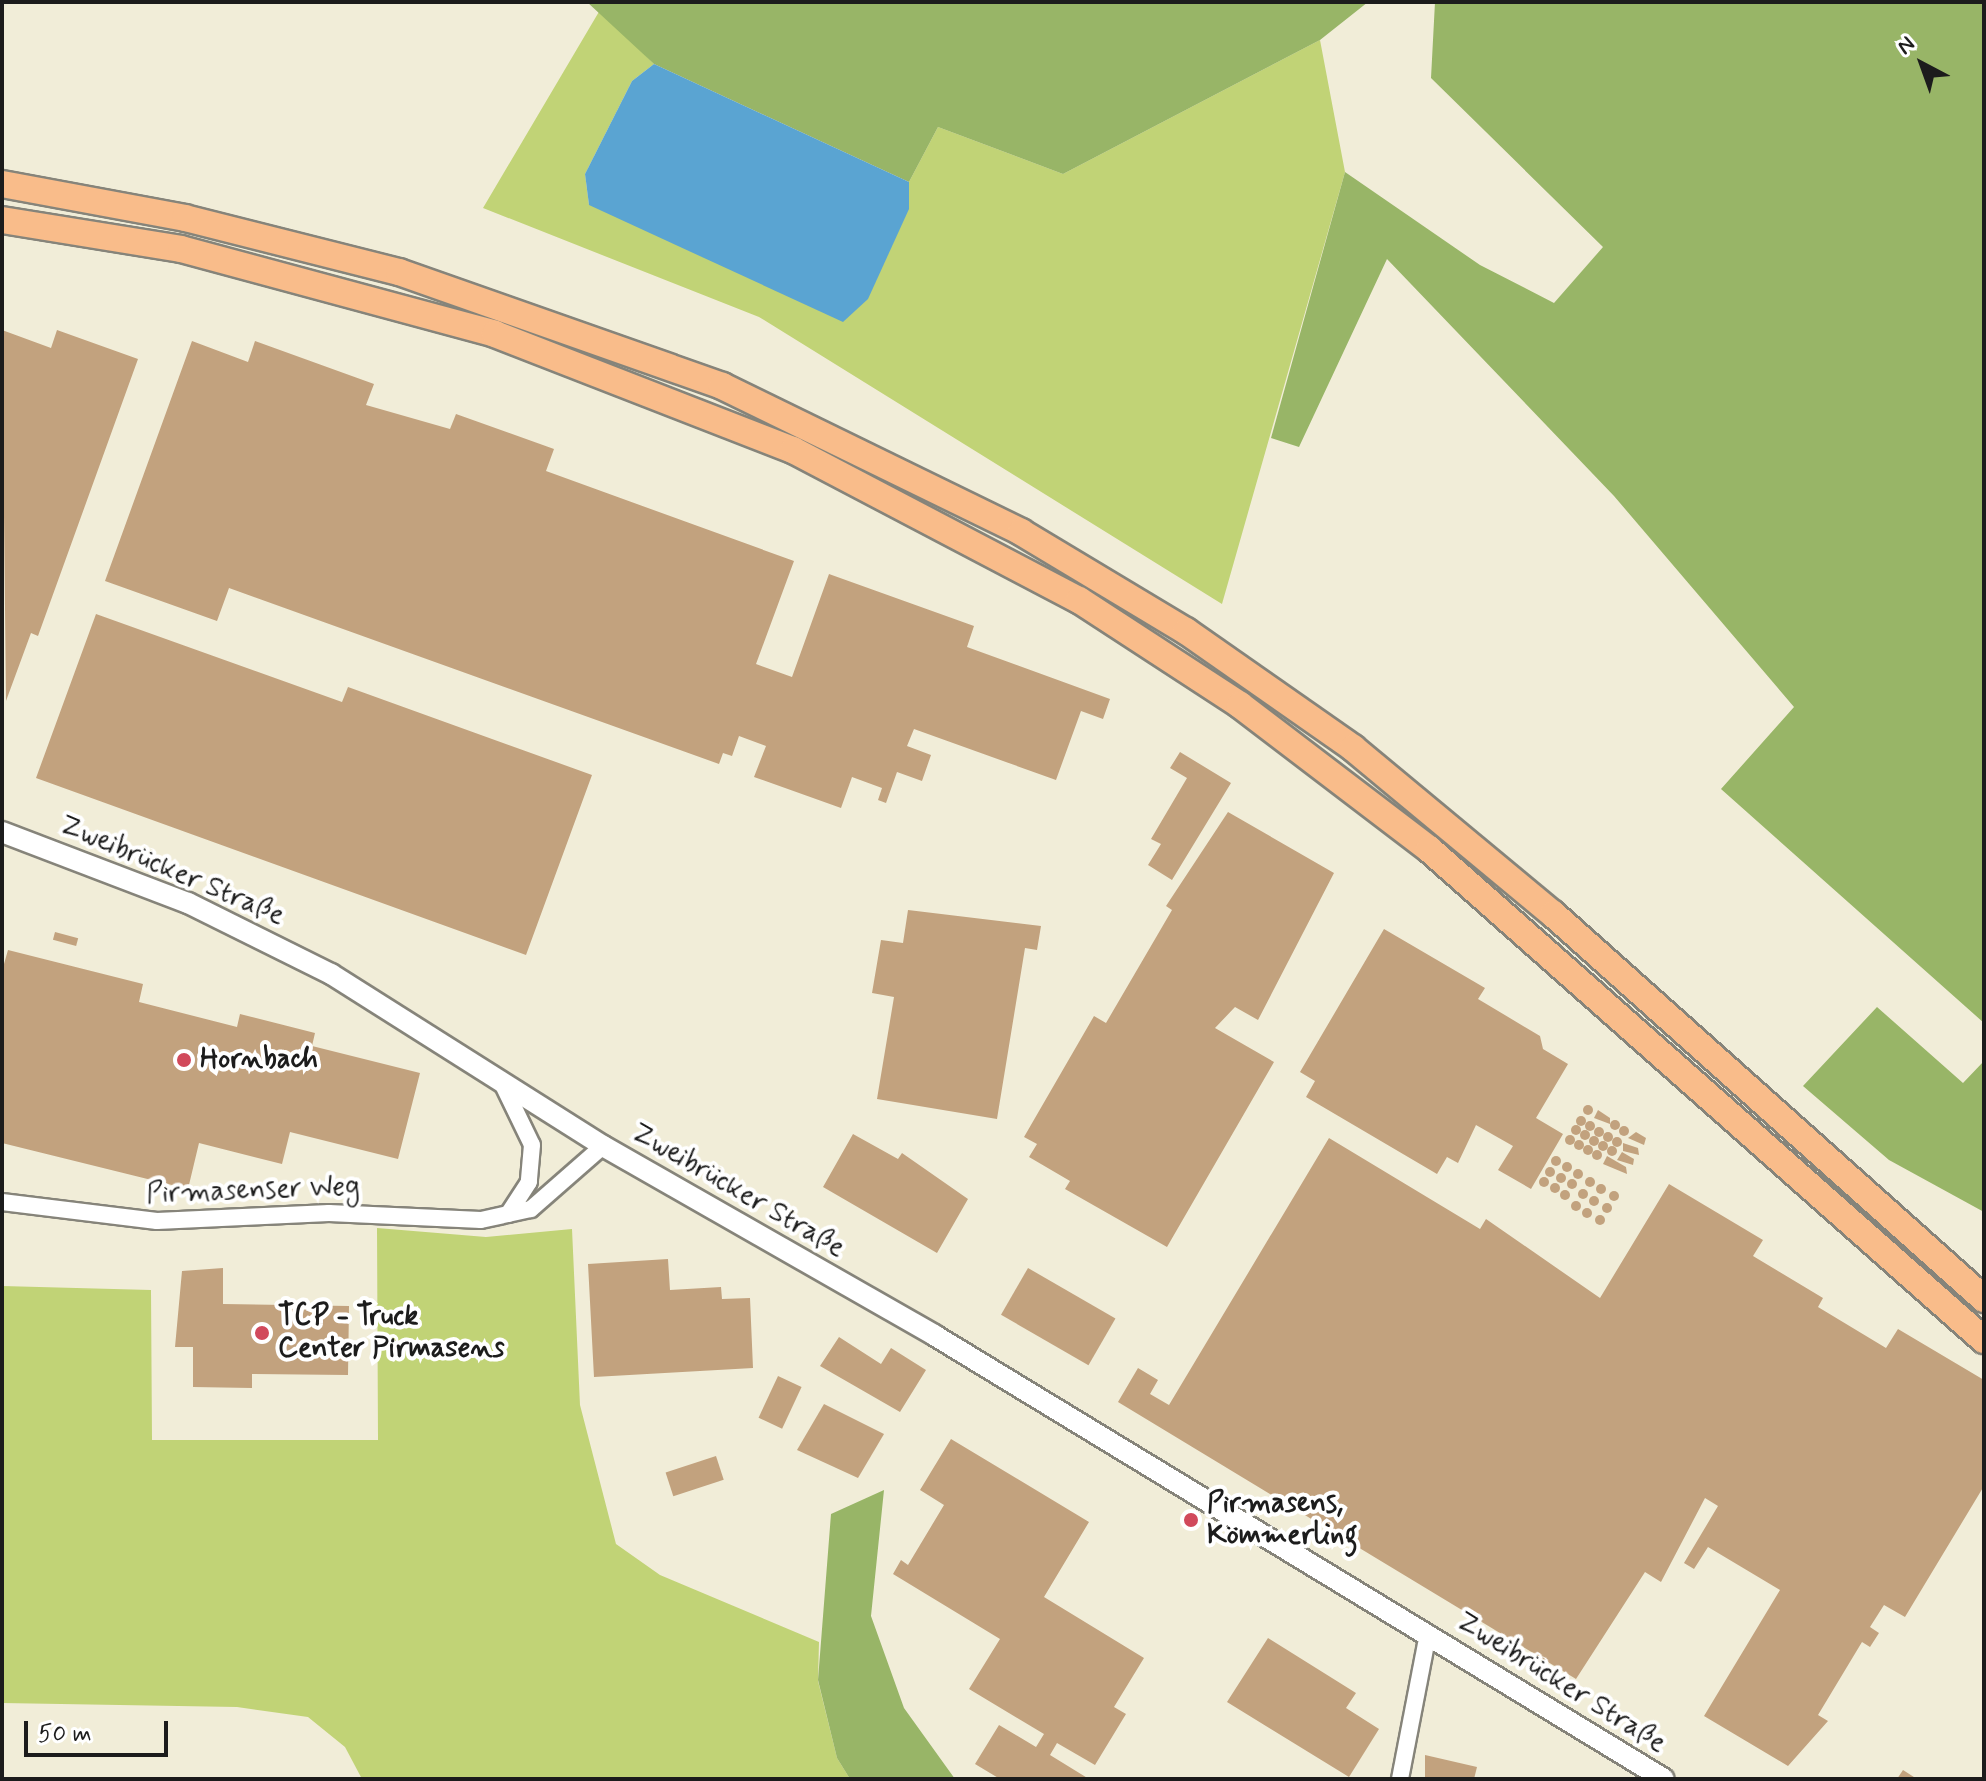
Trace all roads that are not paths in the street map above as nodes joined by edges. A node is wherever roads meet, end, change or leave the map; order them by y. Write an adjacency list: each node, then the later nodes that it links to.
1 (2, 184): 8 (highway)
2 (2, 220): 9 (highway)
3 (2, 832): 4 (street, Zweibrücker Straße)
4 (501, 1083): 5 (street, Zweibrücker Straße); 7 (street)
5 (603, 1146): 7 (street, Pirmasenser Weg); 10 (street, Zweibrücker Straße)
6 (2, 1202): 7 (street, Pirmasenser Weg)
7 (506, 1216)
8 (1984, 1299)
9 (1984, 1340)
10 (1428, 1634): 11 (street, Zweibrücker Straße); 12 (street, Zweibrücker Straße)
11 (1400, 1779)
12 (1664, 1779)

